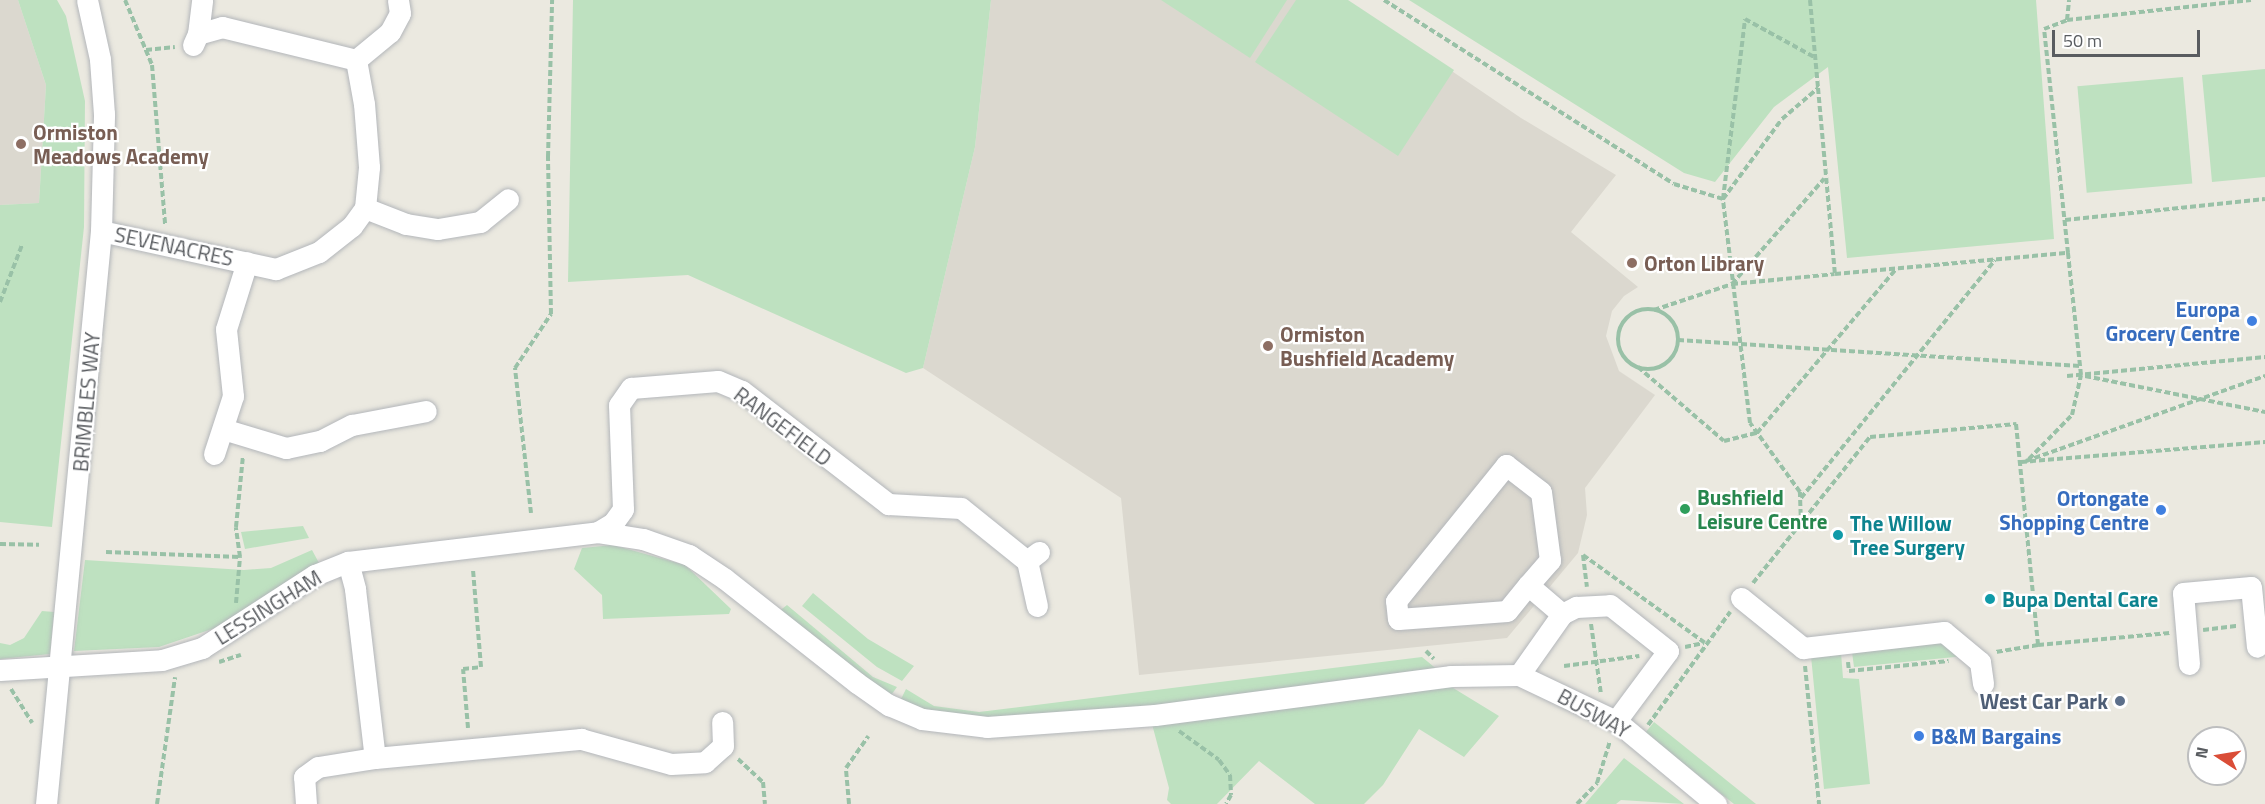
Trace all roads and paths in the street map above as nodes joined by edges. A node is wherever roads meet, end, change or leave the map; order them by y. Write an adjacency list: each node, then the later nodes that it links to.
1 (87, 0): 22 (street, BRIMBLES WAY)
2 (125, 0): 12 (path)
3 (202, 0): 11 (street)
4 (398, 0): 14 (street)
5 (552, 0): 56 (path)
6 (1384, 0): 18 (path)
7 (1810, 0): 13 (path)
8 (2069, 0): 10 (path)
9 (2251, 0): 10 (path)
10 (2067, 20): 21 (path)
11 (196, 39): 12 (path); 14 (street)
12 (146, 50): 23 (path)
13 (1816, 58): 15 (path); 18 (path)
14 (356, 60): 20 (street)
15 (1818, 88): 16 (path); 18 (path)
16 (1824, 179): 29 (path); 30 (path)
17 (508, 199): 20 (street)
18 (1723, 199): 30 (path)
19 (2265, 199): 21 (path)
20 (365, 208): 27 (street, SEVENACRES)
21 (2065, 220): 25 (path)
22 (101, 231): 23 (street, SEVENACRES); 82 (street, BRIMBLES WAY)
23 (166, 243): 27 (street, SEVENACRES)
24 (22, 244): 31 (path)
25 (2068, 253): 26 (path); 38 (path)
26 (1996, 259): 28 (path); 36 (path)
27 (247, 262): 48 (street, SEVENACRES)
28 (1897, 268): 29 (path); 35 (path)
29 (1834, 274): 30 (path)
30 (1732, 284): 32 (path); 34 (path)
31 (0, 302)
32 (1654, 310): 33 (path); 39 (path)
33 (1678, 340): 34 (path); 39 (path)
34 (1740, 345): 35 (path); 49 (path)
35 (1830, 351): 36 (path); 49 (path)
36 (1917, 356): 38 (path); 55 (path)
37 (2265, 357): 40 (path)
38 (2080, 366): 40 (path)
39 (1638, 367): 49 (path)
40 (2081, 375): 41 (path); 43 (path); 53 (path)
41 (2067, 376)
42 (2265, 376): 43 (path)
43 (2199, 399): 45 (path); 53 (path)
44 (426, 411): 50 (street)
45 (2265, 412)
46 (2023, 422): 47 (path)
47 (2016, 424): 54 (path); 55 (path)
48 (223, 429): 50 (street); 52 (street, SEVENACRES)
49 (1758, 433): 55 (path)
50 (244, 438): 61 (path)
51 (2265, 442): 53 (path)
52 (214, 454)
53 (2026, 461): 54 (path)
54 (2021, 462): 74 (path)
55 (1800, 499)
56 (531, 513)
57 (598, 532): 62 (street); 67 (street, RANGEFIELD); 90 (street, BUSWAY)
58 (0, 544): 59 (path)
59 (39, 545)
60 (106, 552): 61 (path)
61 (240, 557): 68 (path)
62 (348, 562): 82 (street, LESSINGHAM); 98 (street, LESSINGHAM)
63 (473, 569): 93 (path)
64 (1528, 585): 64 (street); 69 (street)
65 (1741, 598): 76 (street)
66 (1589, 604): 69 (street); 72 (path); 77 (street); 80 (path)
67 (1036, 606)
68 (235, 610)
69 (1562, 614): 86 (street)
70 (2255, 624): 71 (path); 71 (street); 75 (street)
71 (2186, 632): 74 (path); 81 (street)
72 (1705, 643): 77 (path); 92 (path)
73 (1846, 643): 76 (street); 79 (street); 79 (path)
74 (2038, 645): 79 (path)
75 (2257, 647)
76 (1803, 648): 107 (path)
77 (1668, 651): 80 (path); 94 (street)
78 (241, 655): 83 (path)
79 (1975, 657): 88 (street)
80 (1594, 663): 84 (path); 89 (path)
81 (2189, 663)
82 (62, 664): 87 (street, LESSINGHAM); 99 (street, BRIMBLES WAY)
83 (207, 666)
84 (1564, 666)
85 (185, 673): 100 (path)
86 (1520, 675): 90 (street, BUSWAY); 94 (street, BUSWAY)
87 (3, 676): 95 (path)
88 (1983, 684)
89 (1602, 699)
90 (1155, 715): 104 (path)
91 (722, 722): 97 (street)
92 (1646, 727)
93 (468, 728)
94 (1614, 729): 105 (path); 106 (street, BUSWAY)
95 (35, 732)
96 (868, 736): 103 (path)
97 (723, 746): 98 (street); 102 (path)
98 (375, 758): 101 (street)
99 (46, 804)
100 (157, 804)
101 (306, 804)
102 (765, 804)
103 (849, 804)
104 (1226, 804)
105 (1577, 804)
106 (1716, 804)
107 (1819, 804)

